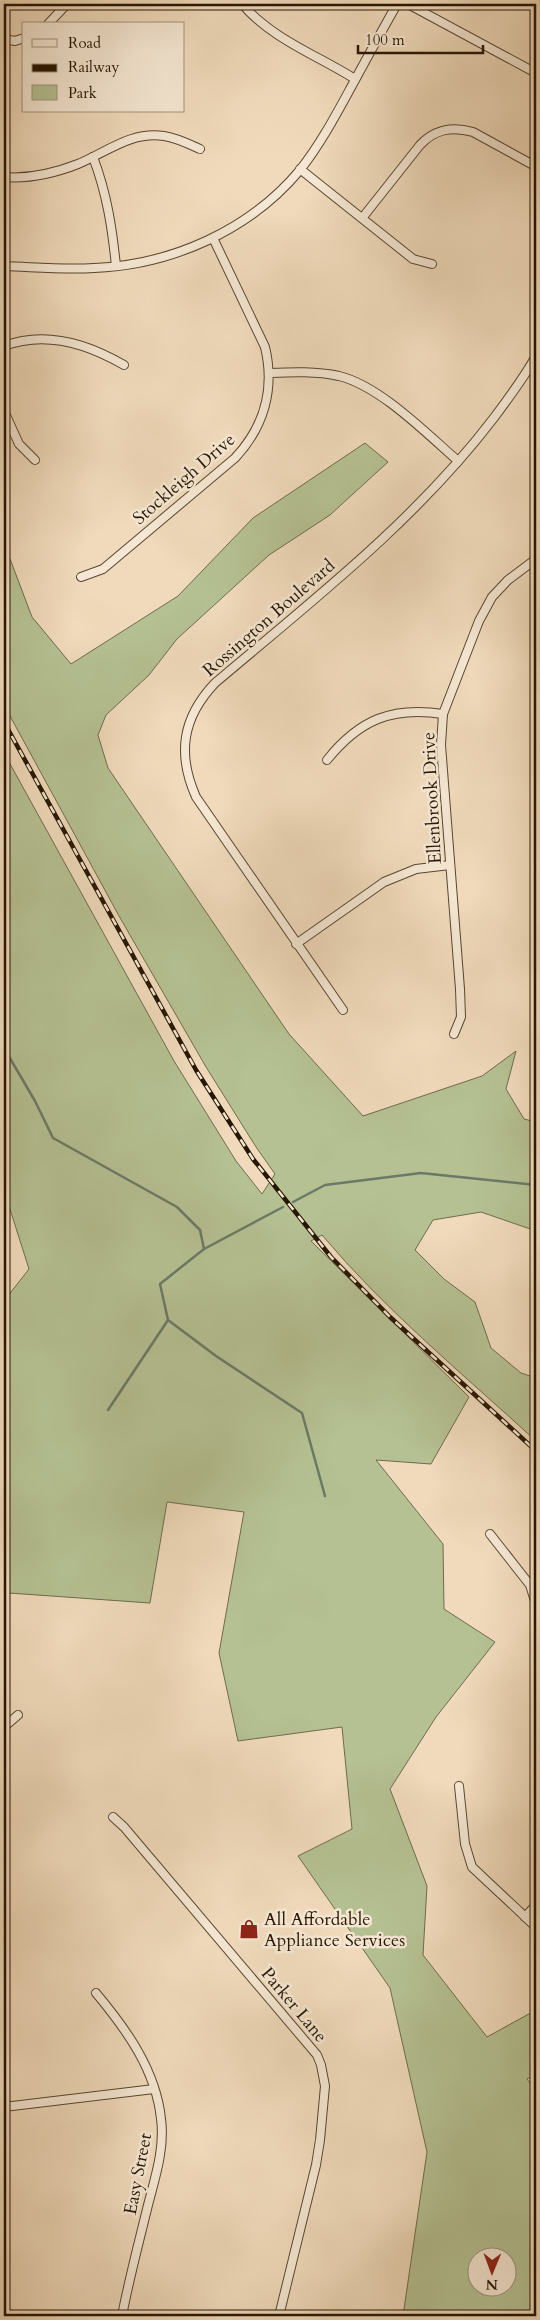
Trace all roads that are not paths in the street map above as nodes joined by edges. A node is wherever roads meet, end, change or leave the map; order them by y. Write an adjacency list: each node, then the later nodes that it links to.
1 (68, 4): 5 (street)
2 (242, 4): 9 (street)
3 (398, 4): 9 (street)
4 (408, 4): 8 (street)
5 (50, 22)
6 (4, 39): 7 (street)
7 (22, 39)
8 (536, 73)
9 (356, 79): 13 (street)
10 (200, 149): 11 (street)
11 (93, 157): 14 (street); 19 (street)
12 (535, 166): 15 (street)
13 (300, 169): 15 (street); 16 (street)
14 (4, 177)
15 (363, 217): 17 (street)
16 (213, 238): 19 (street); 23 (street, Stockleigh Drive)
17 (432, 264)
18 (4, 266): 19 (street)
19 (116, 266)
20 (4, 346): 22 (street)
21 (536, 359): 26 (street, Rossington Boulevard)
22 (124, 365)
23 (270, 373): 26 (street); 28 (street, Stockleigh Drive)
24 (4, 411): 25 (street)
25 (35, 460)
26 (458, 461): 32 (street, Rossington Boulevard)
27 (536, 559): 29 (street, Ellenbrook Drive)
28 (81, 577)
29 (443, 714): 30 (street); 31 (street, Ellenbrook Drive)
30 (327, 760)
31 (450, 865): 32 (street); 34 (street, Ellenbrook Drive)
32 (296, 944): 33 (street, Rossington Boulevard)
33 (343, 1010)
34 (454, 1034)
35 (490, 1534): 36 (street)
36 (536, 1604)
37 (18, 1715): 38 (street)
38 (4, 1726)
39 (459, 1786): 42 (street)
40 (112, 1817): 50 (street, Parker Lane)
41 (536, 1905): 42 (street)
42 (525, 1917): 43 (street)
43 (536, 1927)
44 (96, 1993): 45 (street, Easy Street)
45 (154, 2089): 46 (street); 49 (street, Easy Street)
46 (4, 2107)
47 (4, 2314): 48 (street)
48 (23, 2316)
49 (122, 2316)
50 (280, 2316)

